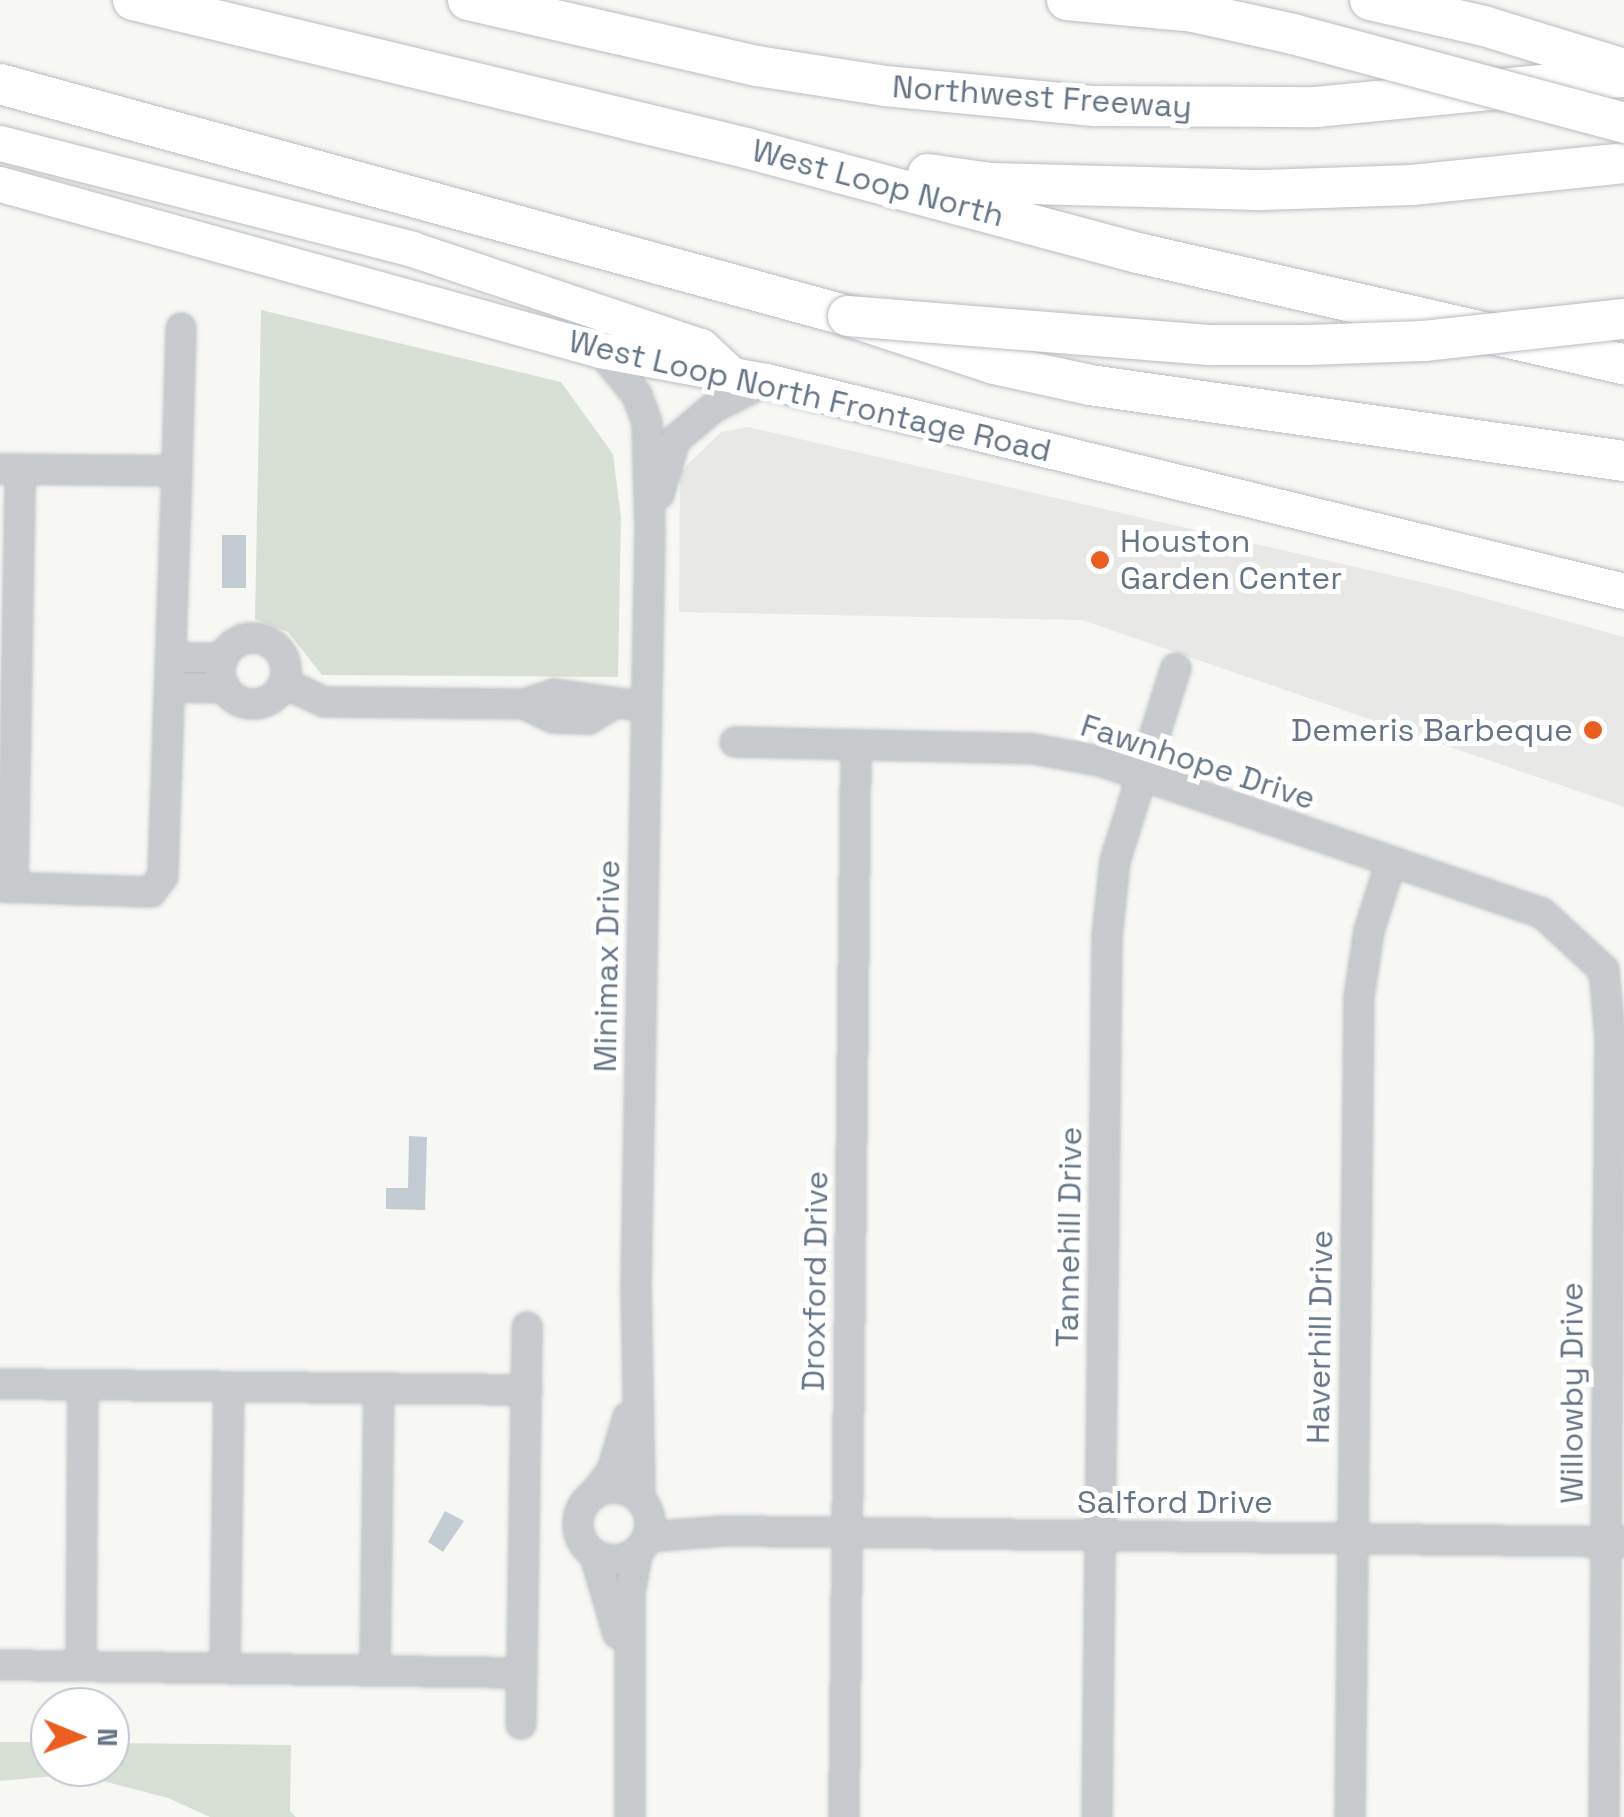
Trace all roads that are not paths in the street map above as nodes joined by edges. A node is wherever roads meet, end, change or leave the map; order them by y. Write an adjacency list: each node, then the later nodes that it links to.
1 (133, 0): 10 (highway, West Loop North)
2 (468, 0): 6 (highway, Northwest Freeway)
3 (1067, 0): 8 (highway, bridge)
4 (1370, 0): 5 (highway)
5 (1624, 69)
6 (1624, 77)
7 (0, 84): 13 (highway)
8 (1624, 123)
9 (0, 143): 18 (main road)
10 (746, 148): 11 (highway); 17 (highway, West Loop North, bridge)
11 (1624, 162)
12 (0, 184): 16 (main road, West Loop North Frontage Road)
13 (848, 316): 14 (highway, bridge); 20 (highway, bridge)
14 (1624, 319)
15 (181, 328): 22 (street)
16 (600, 350): 18 (main road, West Loop North Frontage Road); 23 (street, Minimax Drive)
17 (1624, 364)
18 (731, 374): 19 (main road, West Loop North Frontage Road)
19 (766, 380): 23 (street, Minimax Drive); 24 (main road, West Loop North Frontage Road)
20 (1624, 461)
21 (10, 469): 22 (street); 36 (street)
22 (177, 471): 25 (street)
23 (650, 530): 31 (street, Minimax Drive)
24 (1624, 591)
25 (170, 658): 26 (street); 29 (street)
26 (223, 658): 28 (street); 30 (street)
27 (1176, 668): 34 (street, Tannehill Drive)
28 (284, 683): 30 (street); 31 (street)
29 (170, 687): 30 (street); 36 (street)
30 (224, 688)
31 (646, 707): 45 (street, Minimax Drive)
32 (735, 742): 33 (street, Fawnhope Drive)
33 (856, 746): 34 (street, Fawnhope Drive); 48 (street, Droxford Drive)
34 (1140, 776): 35 (street, Fawnhope Drive); 49 (street, Tannehill Drive)
35 (1391, 862): 37 (street, Fawnhope Drive); 50 (street, Haverhill Drive)
36 (7, 887)
37 (1614, 966): 38 (street, Willowby Drive)
38 (1616, 1276): 51 (street, Willowby Drive)
39 (528, 1327): 44 (street)
40 (0, 1384): 41 (street)
41 (83, 1385): 42 (street); 54 (street)
42 (229, 1387): 43 (street); 55 (street)
43 (379, 1389): 44 (street); 56 (street)
44 (526, 1390): 57 (street)
45 (636, 1403): 46 (street, Minimax Drive); 47 (street, Minimax Drive)
46 (596, 1492): 47 (street); 52 (street)
47 (643, 1524): 48 (street, Salford Drive); 52 (street); 58 (street, Minimax Drive)
48 (847, 1534): 49 (street, Salford Drive); 61 (street, Droxford Drive)
49 (1100, 1536): 50 (street, Salford Drive); 62 (street, Tannehill Drive)
50 (1353, 1538): 51 (street, Salford Drive); 63 (street, Haverhill Drive)
51 (1615, 1542): 64 (street, Willowby Drive)
52 (595, 1555): 58 (street, Minimax Drive)
53 (0, 1665): 54 (street)
54 (81, 1666): 55 (street)
55 (225, 1668): 56 (street)
56 (375, 1670): 57 (street)
57 (522, 1673): 59 (street)
58 (631, 1694): 60 (street, Minimax Drive)
59 (522, 1724)
60 (630, 1817)
61 (844, 1817)
62 (1097, 1817)
63 (1350, 1817)
64 (1604, 1817)

